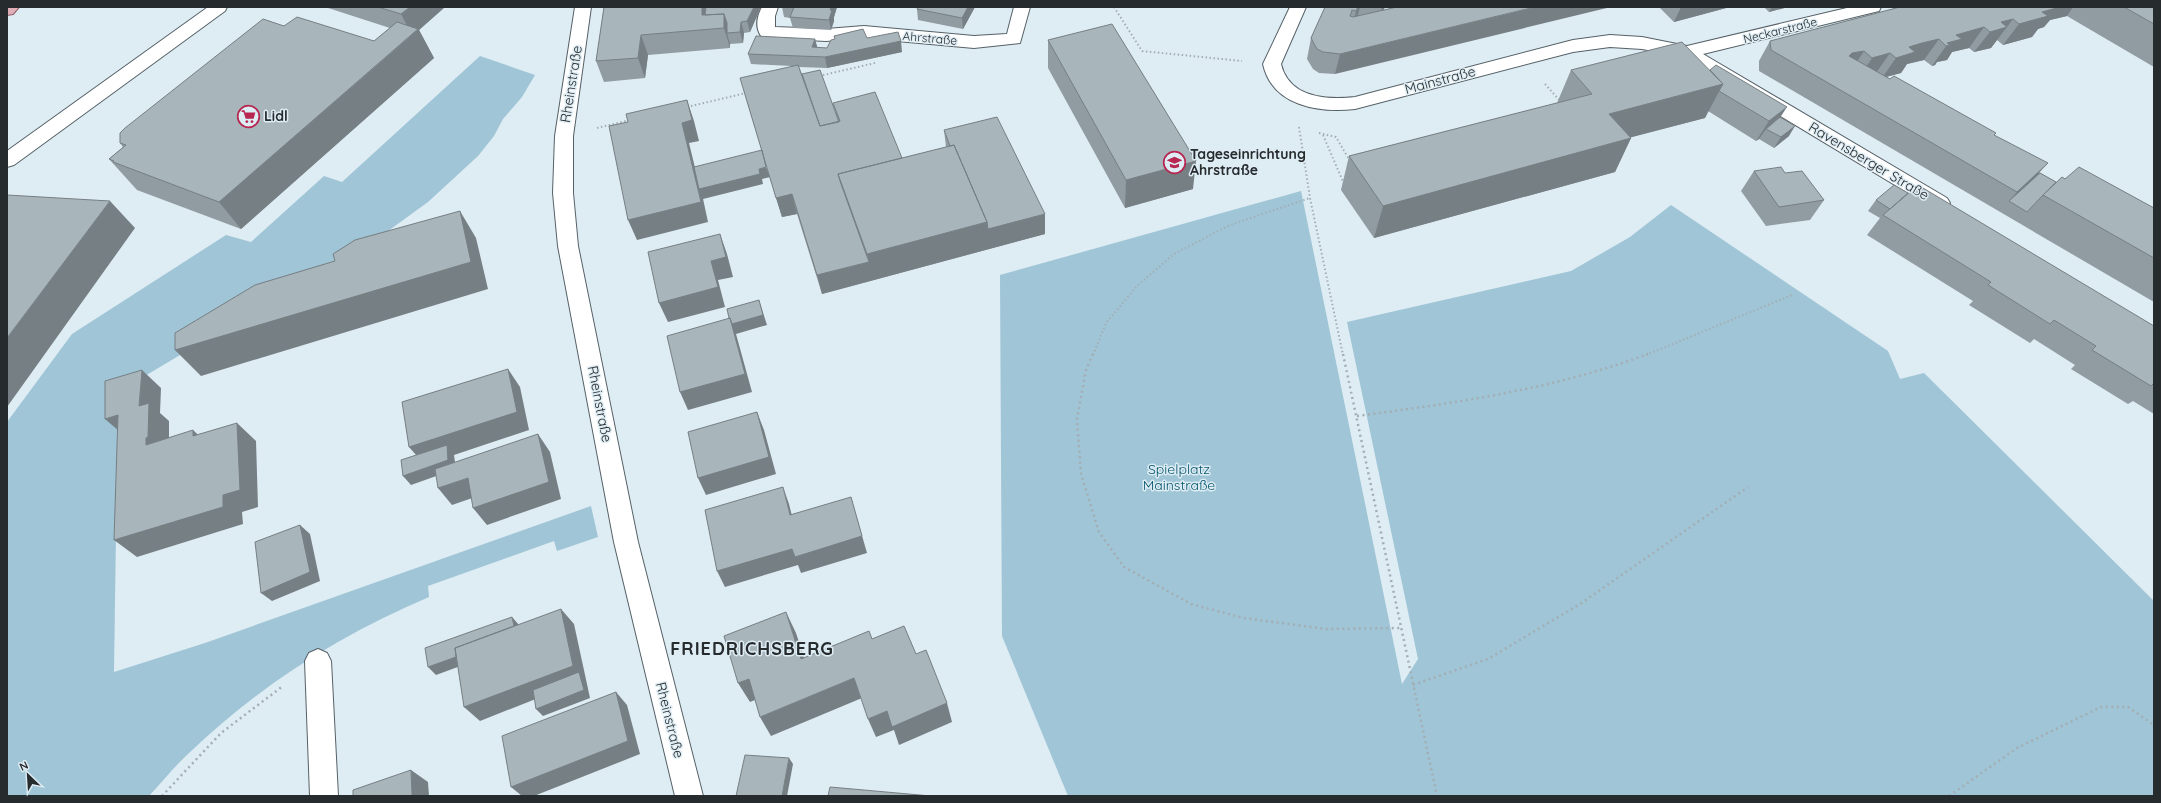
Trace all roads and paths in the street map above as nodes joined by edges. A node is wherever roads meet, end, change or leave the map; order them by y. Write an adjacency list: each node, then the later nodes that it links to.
1 (11, 7): 9 (main road)
2 (219, 7): 21 (street)
3 (583, 7): 19 (street, Rheinstraße)
4 (770, 7): 5 (street, Ahrstraße)
5 (1022, 7)
6 (1114, 7): 12 (path)
7 (1298, 7): 12 (street)
8 (1873, 7): 10 (street, Neckarstraße)
9 (7, 10)
10 (1687, 52): 15 (street, Mainstraße); 25 (street, Ravensberger Straße)
11 (881, 62): 13 (path)
12 (1272, 64): 15 (street, Mainstraße)
13 (812, 78)
14 (750, 93): 16 (path)
15 (1307, 100): 24 (path)
16 (680, 109)
17 (634, 120): 19 (path)
18 (1323, 135): 23 (path)
19 (564, 136): 35 (street, Rheinstraße)
20 (1336, 137): 22 (path)
21 (7, 160)
22 (1350, 162)
23 (1346, 188)
24 (1310, 198): 27 (path); 29 (path)
25 (1955, 212)
26 (1792, 295): 27 (path)
27 (1357, 416): 29 (path)
28 (1748, 487): 31 (path)
29 (1402, 628): 31 (path)
30 (318, 661): 33 (path); 34 (street)
31 (1413, 685): 36 (path)
32 (2154, 725): 37 (path)
33 (162, 796)
34 (324, 796)
35 (689, 796)
36 (1437, 796)
37 (1949, 796)

